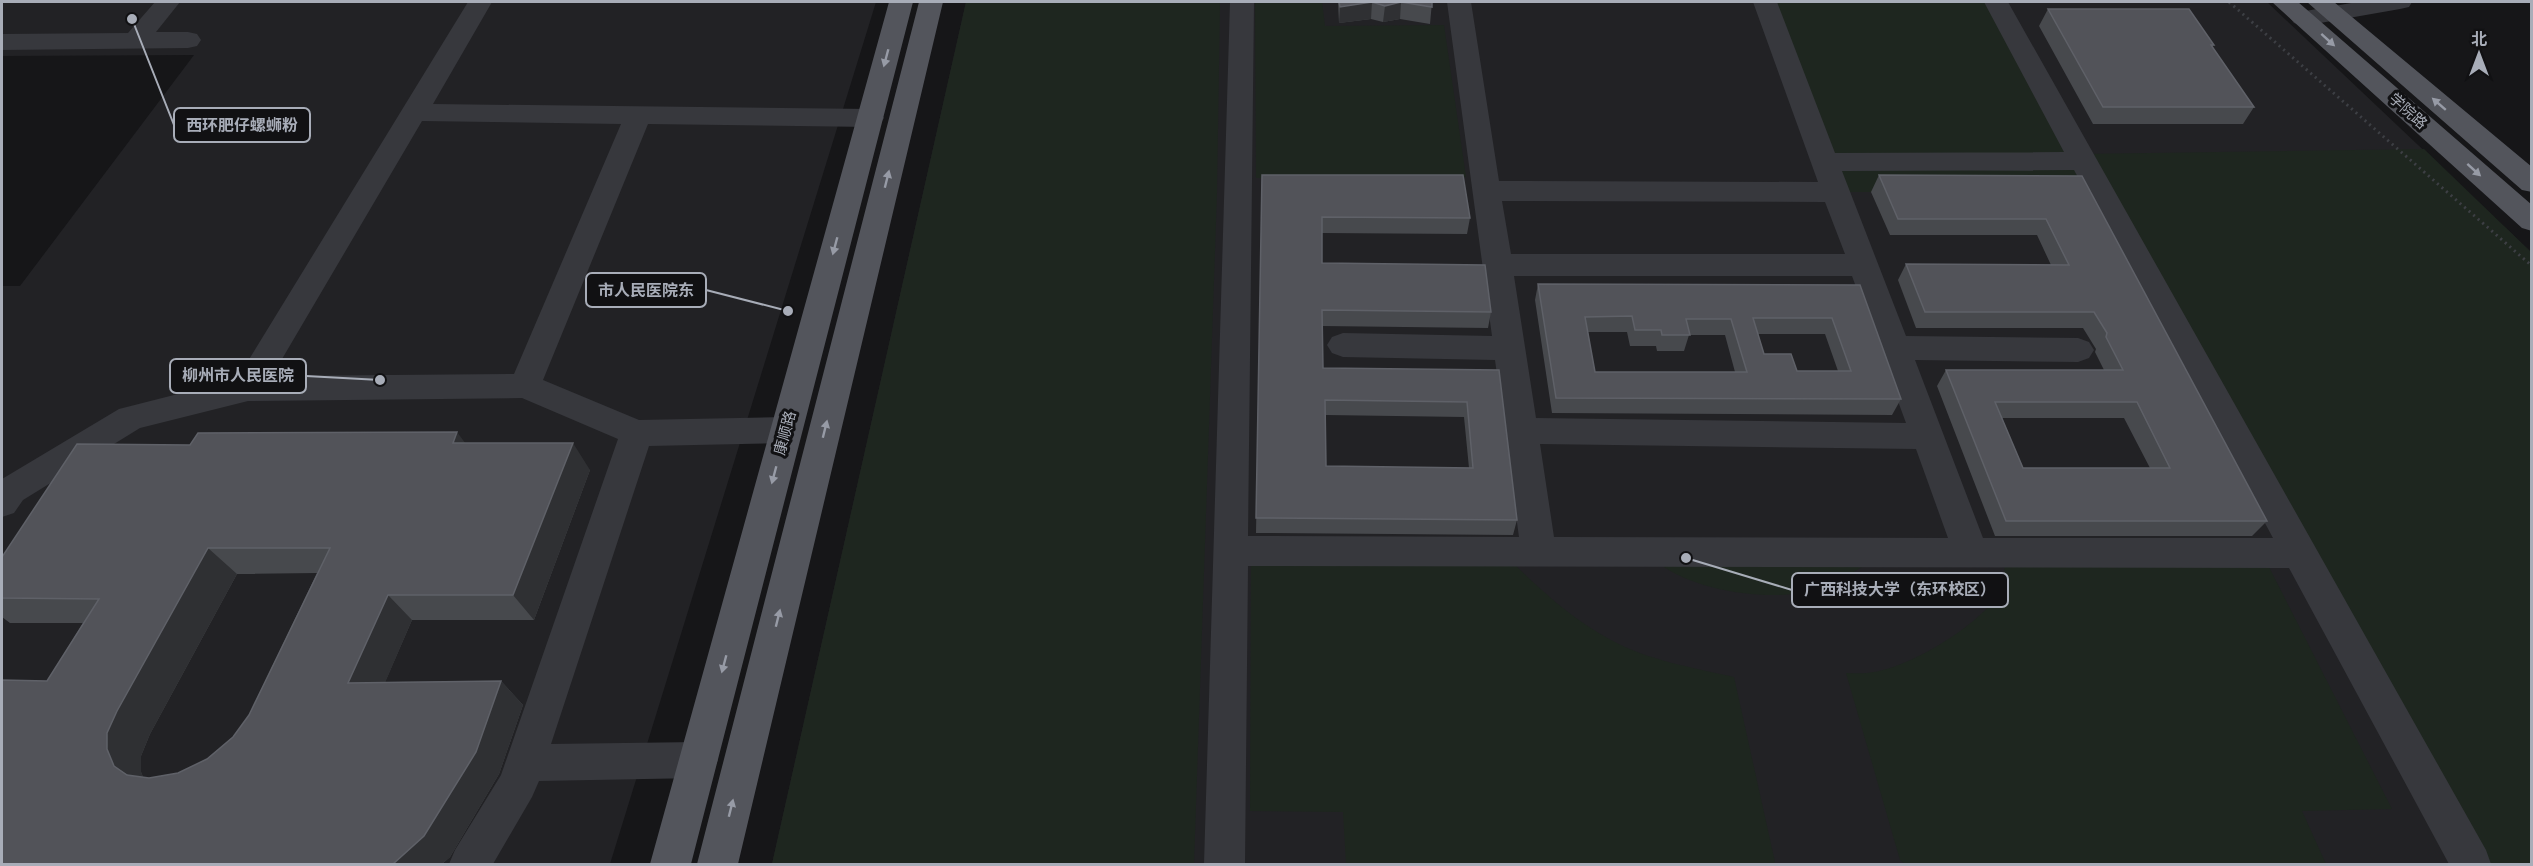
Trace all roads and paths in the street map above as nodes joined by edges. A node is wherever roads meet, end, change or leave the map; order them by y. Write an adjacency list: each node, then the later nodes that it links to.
1 (168, 2): 12 (street)
2 (480, 2): 15 (street)
3 (901, 2): 17 (main road, 康顺路, one-way to 17)
4 (931, 2): 47 (main road, one-way to 4)
5 (1242, 2): 38 (street)
6 (1459, 2): 20 (street)
7 (1765, 2): 19 (street)
8 (1996, 2): 18 (street)
9 (2229, 2): 26 (path)
10 (2400, 2): 11 (street)
11 (2310, 8): 21 (main road, 学院路, one-way to 11); 23 (main road, 学院路, one-way to 23)
12 (136, 40): 13 (street); 14 (street)
13 (188, 40)
14 (2, 42)
15 (415, 112): 16 (street); 32 (street)
16 (638, 115): 17 (street); 31 (street)
17 (870, 118): 33 (main road, 康顺路, one-way to 33)
18 (2084, 161): 19 (street); 41 (street)
19 (1825, 162): 22 (street)
20 (1477, 183): 22 (street); 24 (street)
21 (2532, 183)
22 (1836, 192): 25 (street)
23 (2532, 221)
24 (1497, 265): 25 (street); 28 (street)
25 (1864, 265): 29 (street)
26 (2532, 266)
27 (1343, 345): 28 (street)
28 (1509, 348): 34 (street)
29 (1894, 348): 30 (street); 36 (street)
30 (2079, 350)
31 (525, 386): 32 (street); 35 (street)
32 (248, 389): 37 (street)
33 (786, 430): 35 (street); 42 (main road, 康顺路, one-way to 42)
34 (1521, 431): 36 (street); 39 (street)
35 (638, 433): 43 (street)
36 (1928, 436): 40 (street)
37 (2, 503)
38 (1231, 551): 39 (street); 48 (street)
39 (1539, 551): 40 (street)
40 (1971, 552): 41 (street)
41 (2300, 553): 49 (street)
42 (698, 760): 43 (street); 46 (main road, 康顺路)
43 (521, 773): 44 (street); 45 (street)
44 (470, 864)
45 (498, 864)
46 (670, 864)
47 (717, 864)
48 (1224, 864)
49 (2471, 864)

